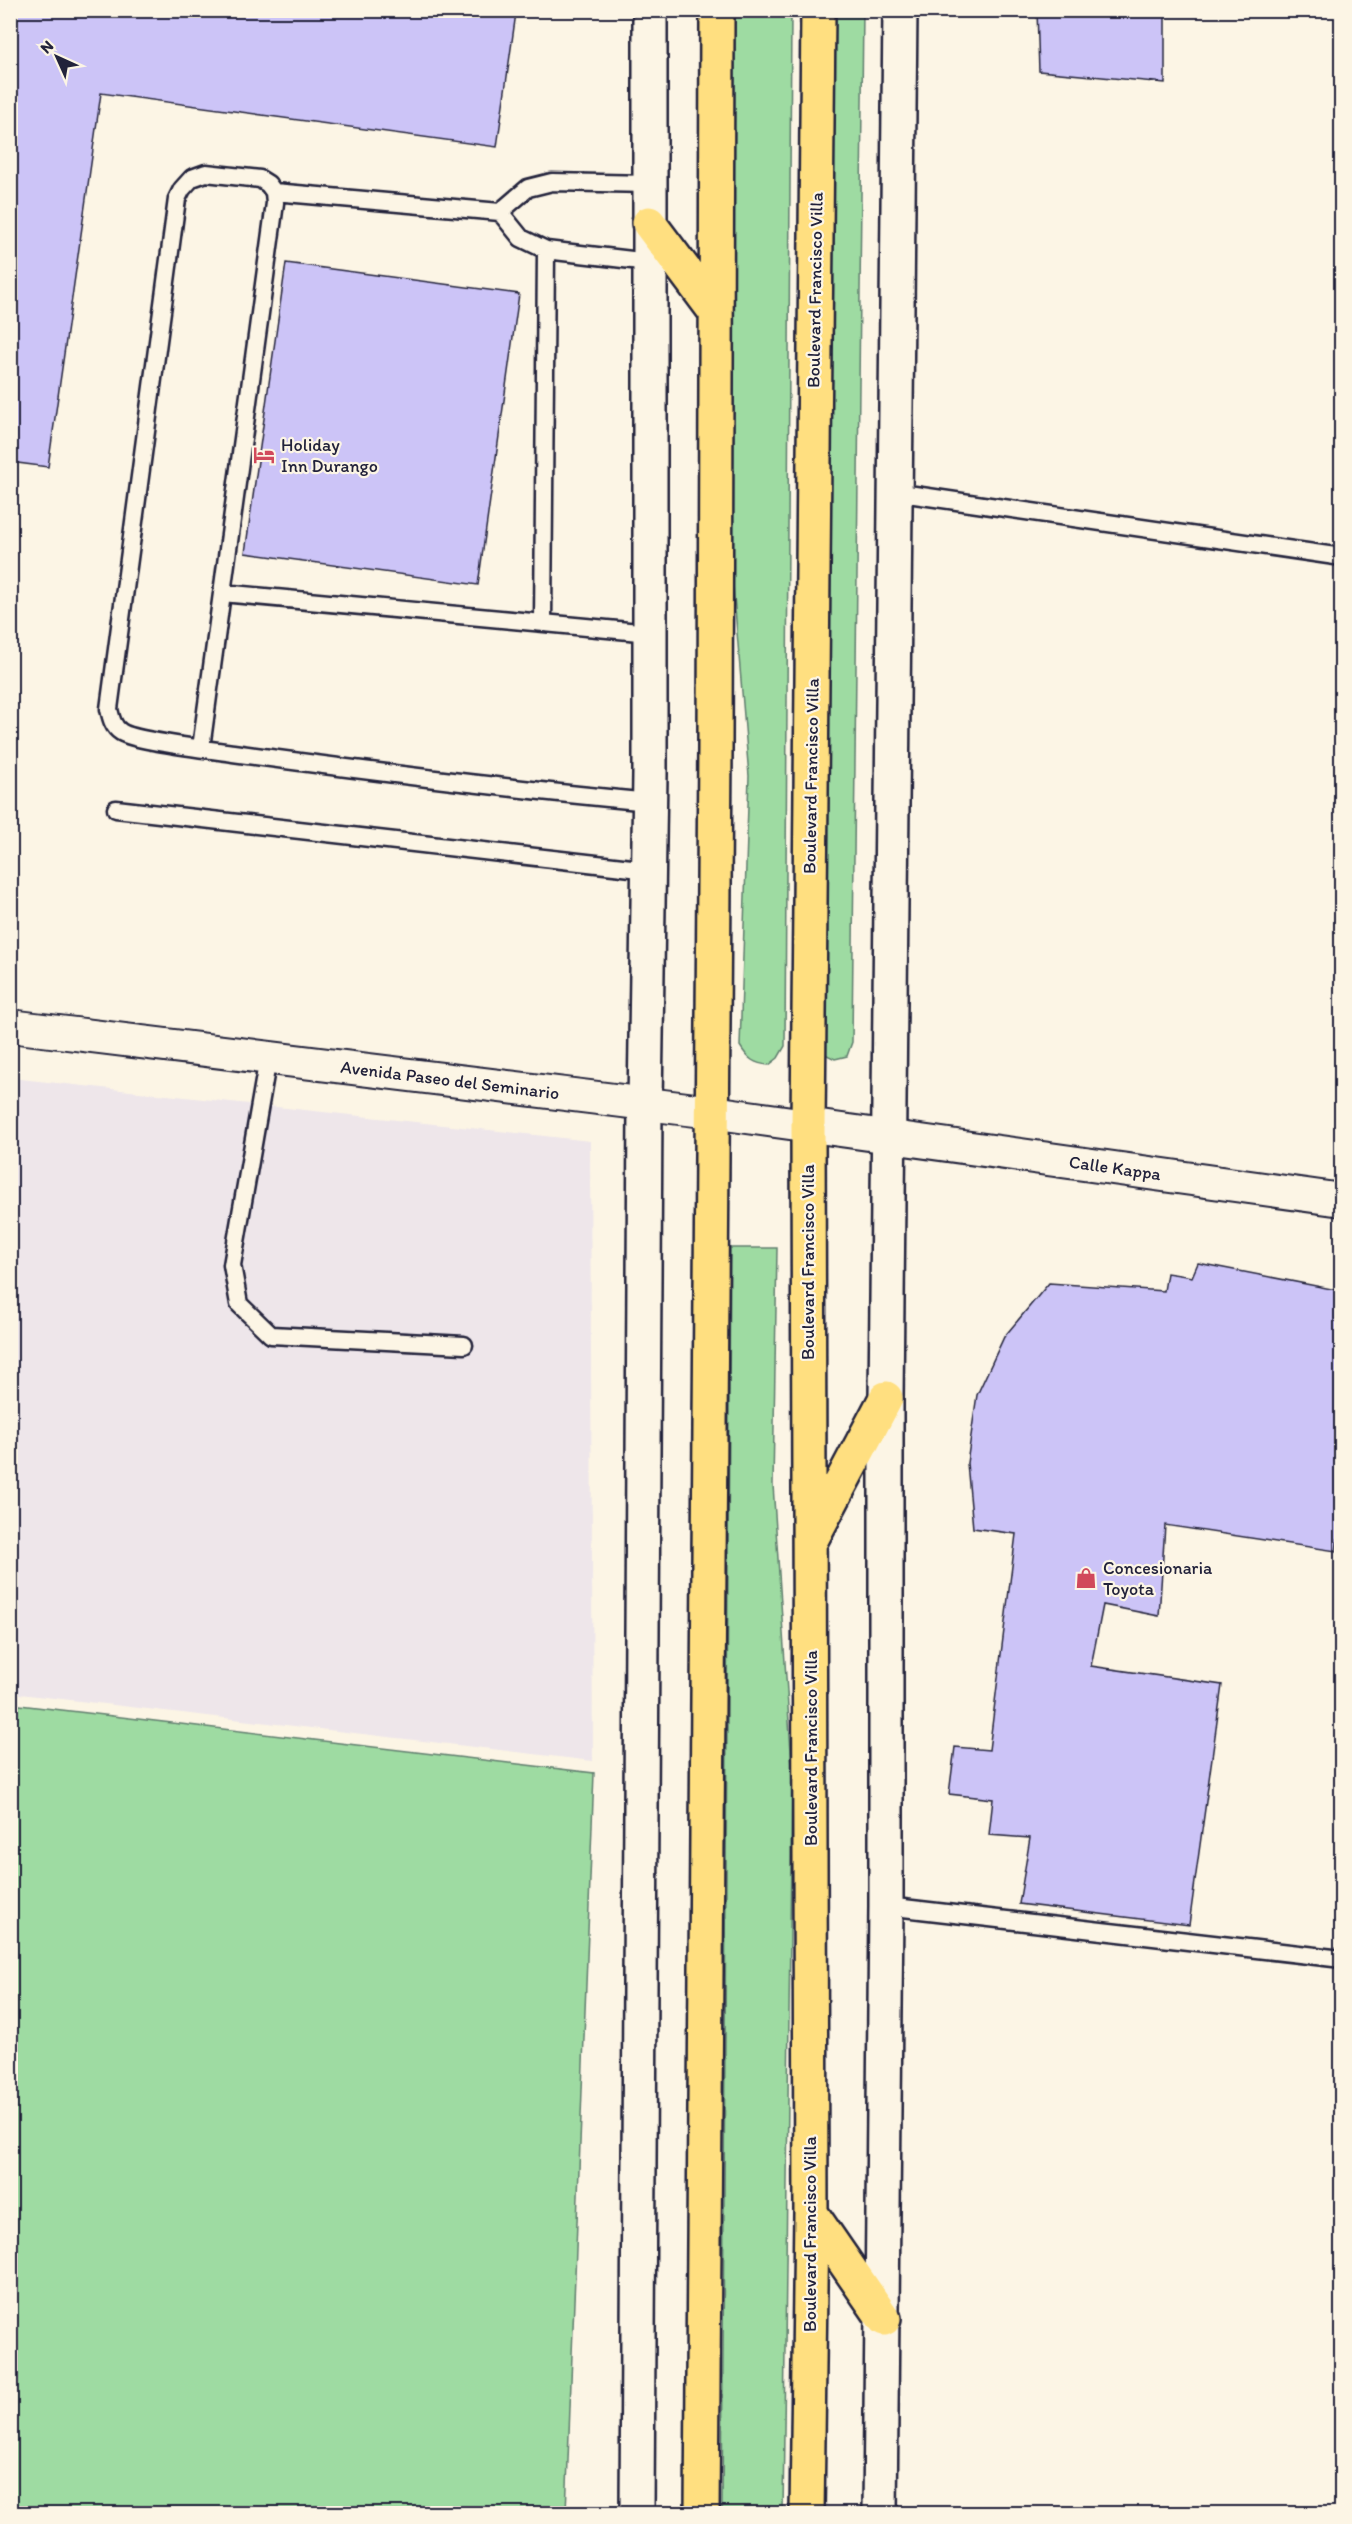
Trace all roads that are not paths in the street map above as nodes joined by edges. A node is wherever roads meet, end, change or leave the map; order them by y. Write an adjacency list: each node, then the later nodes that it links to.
1 (650, 10): 5 (street)
2 (717, 10): 11 (main road)
3 (818, 10): 25 (main road, Boulevard Francisco Villa)
4 (900, 10): 12 (street)
5 (650, 184): 7 (lane); 8 (street)
6 (274, 192): 7 (lane); 14 (lane); 17 (lane)
7 (500, 212): 9 (lane)
8 (649, 223): 10 (street); 11 (main road)
9 (546, 250): 10 (lane); 15 (lane)
10 (649, 262): 16 (street)
11 (715, 311): 24 (main road)
12 (894, 492): 13 (lane); 26 (street)
13 (1341, 557)
14 (222, 593): 15 (lane); 17 (lane)
15 (543, 623): 16 (lane)
16 (650, 633): 18 (street)
17 (201, 748): 18 (lane)
18 (650, 802): 20 (street)
19 (116, 808): 20 (lane)
20 (649, 870): 23 (street)
21 (10, 1026): 22 (street, Avenida Paseo del Seminario)
22 (268, 1058): 23 (street, Avenida Paseo del Seminario); 28 (lane)
23 (645, 1104): 24 (street, Avenida Paseo del Seminario); 35 (street)
24 (712, 1112): 25 (street, Avenida Paseo del Seminario); 36 (main road)
25 (808, 1127): 26 (street, Avenida Paseo del Seminario); 30 (main road, Boulevard Francisco Villa)
26 (889, 1137): 27 (street, Calle Kappa); 29 (street)
27 (1341, 1200)
28 (464, 1345)
29 (886, 1398): 30 (main road); 31 (street)
30 (809, 1544): 33 (main road, Boulevard Francisco Villa)
31 (886, 1906): 32 (lane); 34 (street)
32 (1341, 1959)
33 (811, 2213): 34 (main road); 37 (main road, Boulevard Francisco Villa)
34 (884, 2319): 38 (street)
35 (637, 2514)
36 (702, 2514)
37 (807, 2514)
38 (880, 2514)

